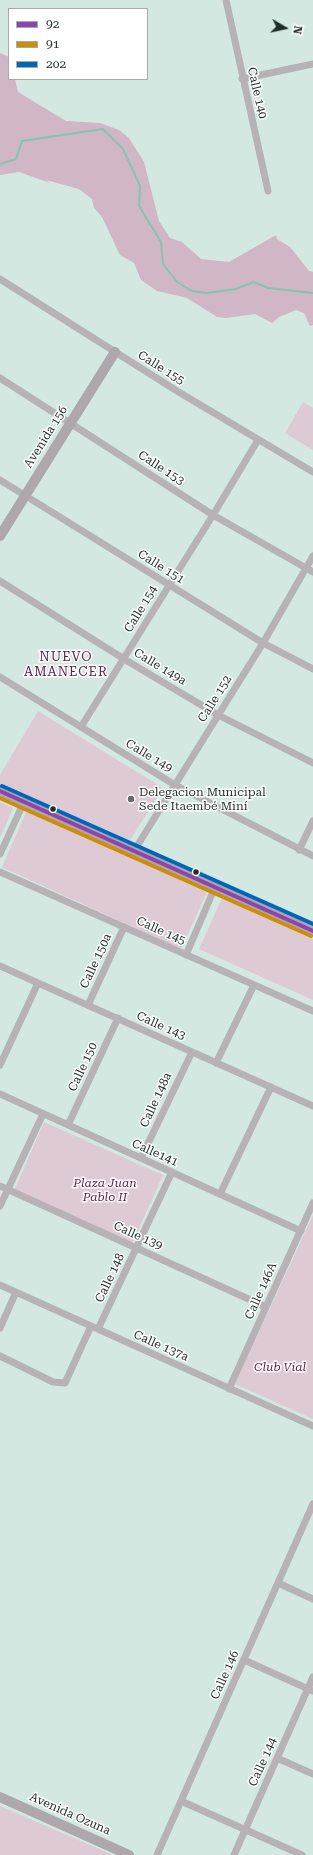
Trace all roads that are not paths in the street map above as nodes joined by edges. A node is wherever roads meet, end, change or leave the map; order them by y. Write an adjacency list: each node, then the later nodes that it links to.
1 (226, 0): 3 (street, Calle 140)
2 (313, 64): 3 (street)
3 (242, 79): 4 (street, Calle 140)
4 (268, 191)
5 (0, 279): 6 (street, Calle 155)
6 (115, 352): 8 (main road, Avenida 156); 9 (street, Calle 155)
7 (0, 378): 8 (street, Calle 153)
8 (70, 423): 12 (main road, Avenida 156); 13 (street, Calle 153)
9 (258, 440): 10 (street, Calle 155); 13 (street, Calle 154)
10 (313, 472)
11 (0, 480): 12 (street, Calle 151)
12 (24, 496): 14 (main road, Avenida 156); 19 (street, Calle 151)
13 (213, 515): 16 (street, Calle 153); 19 (street, Calle 154)
14 (0, 536)
15 (313, 556): 16 (street, Calle 152)
16 (306, 568): 17 (street, Calle 153); 20 (street, Calle 152)
17 (313, 572)
18 (0, 581): 21 (street, Calle 149a)
19 (168, 585): 20 (street, Calle 151); 21 (street, Calle 154)
20 (263, 643): 22 (street, Calle 151); 24 (street, Calle 152)
21 (124, 659): 24 (street, Calle 149a); 25 (street, Calle 154)
22 (313, 669)
23 (0, 677): 25 (street, Calle 149)
24 (218, 715): 26 (street, Calle 149a); 27 (street, Calle 152)
25 (81, 727): 27 (street, Calle 149)
26 (313, 763)
27 (175, 785): 31 (street, Calle 149); 32 (street, Calle 152)
28 (0, 791): 29 (main road)
29 (24, 802): 32 (main road); 33 (street)
30 (313, 821): 31 (street)
31 (299, 850): 34 (street, Calle 149)
32 (134, 851): 36 (main road)
33 (0, 854)
34 (313, 856)
35 (0, 872): 37 (street, Calle 145)
36 (215, 887): 38 (main road); 39 (street)
37 (124, 927): 39 (street, Calle 145); 43 (street, Calle 150a)
38 (313, 931)
39 (186, 954): 42 (street, Calle 145)
40 (0, 966): 41 (street, Calle 143)
41 (38, 983): 43 (street, Calle 143); 48 (street)
42 (254, 985): 44 (street, Calle 145); 47 (street)
43 (88, 1005): 45 (street, Calle 143)
44 (313, 1011)
45 (118, 1018): 46 (street, Calle 143); 53 (street, Calle 150)
46 (192, 1052): 47 (street, Calle 143); 54 (street, Calle 148a)
47 (216, 1063): 49 (street, Calle 143)
48 (0, 1065)
49 (271, 1087): 51 (street, Calle 143); 58 (street)
50 (0, 1094): 52 (street, Calle141)
51 (313, 1106)
52 (43, 1114): 53 (street, Calle141); 57 (street)
53 (68, 1126): 54 (street, Calle141)
54 (141, 1158): 55 (street, Calle141)
55 (172, 1172): 58 (street, Calle141); 62 (street, Calle 148)
56 (0, 1186): 57 (street, Calle 139)
57 (8, 1190): 60 (street); 62 (street, Calle 139)
58 (220, 1194): 61 (street, Calle141)
59 (313, 1203): 61 (street, Calle 146A)
60 (0, 1206)
61 (301, 1231): 65 (street, Calle 146A)
62 (136, 1248): 65 (street, Calle 139); 66 (street, Calle 148)
63 (0, 1285): 64 (street, Calle 137a)
64 (16, 1292): 66 (street, Calle 137a); 67 (street)
65 (266, 1306): 69 (street, Calle 146A)
66 (95, 1327): 68 (street, Calle 148); 69 (street, Calle 137a)
67 (0, 1328)
68 (0, 1356)
69 (229, 1389): 70 (street, Calle 137a)
70 (313, 1426)
71 (312, 1507): 72 (street, Calle 146)
72 (278, 1583): 73 (street); 74 (street, Calle 146)
73 (313, 1599)
74 (244, 1660): 76 (street); 80 (street, Calle 146)
75 (313, 1677): 76 (street, Calle 144)
76 (310, 1690): 77 (street, Calle 144)
77 (277, 1758): 78 (street); 81 (street, Calle 144)
78 (313, 1774)
79 (0, 1798): 82 (main road, Avenida Ozuna)
80 (181, 1801): 81 (street); 83 (street, Calle 146)
81 (245, 1830): 84 (street, Calle 144); 85 (street)
82 (129, 1855)
83 (157, 1855)
84 (234, 1855)
85 (302, 1855)

